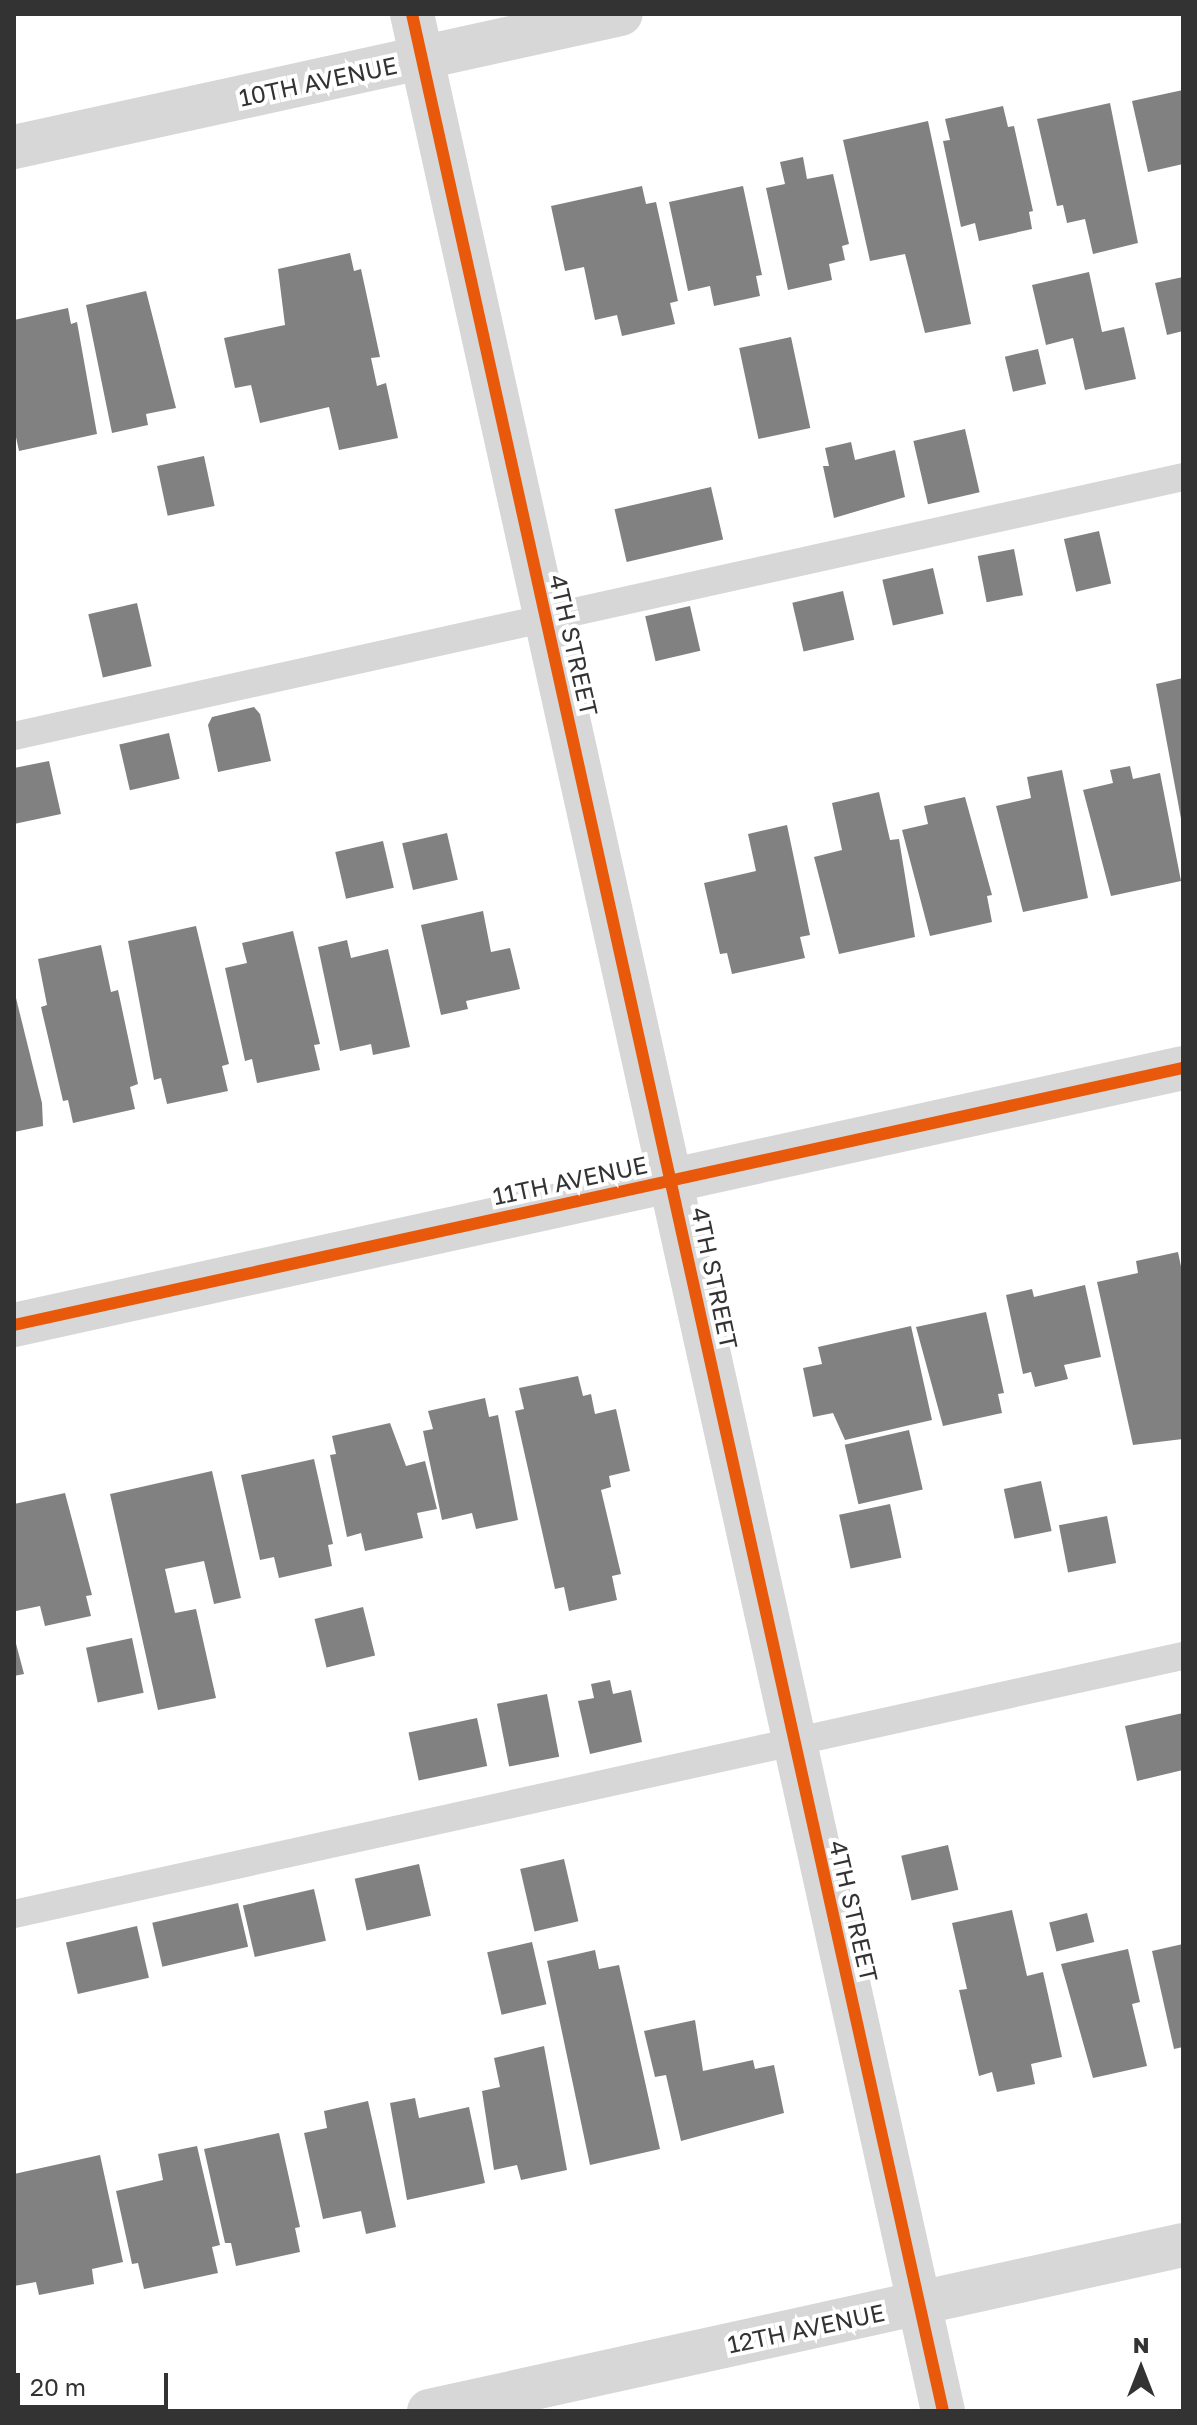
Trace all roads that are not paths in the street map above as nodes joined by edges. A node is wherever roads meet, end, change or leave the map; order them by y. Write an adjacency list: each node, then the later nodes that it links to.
1 (412, 14): 3 (street, 4TH STREET)
2 (621, 14): 3 (street, 10TH AVENUE)
3 (421, 58): 4 (street, 10TH AVENUE); 6 (street, 4TH STREET)
4 (14, 147)
5 (1183, 477): 6 (lane)
6 (545, 617): 7 (lane); 9 (street, 4TH STREET)
7 (14, 736)
8 (1183, 1068): 9 (street, 11TH AVENUE)
9 (671, 1181): 10 (street, 11TH AVENUE); 12 (street, 4TH STREET)
10 (14, 1325)
11 (1183, 1656): 12 (lane)
12 (793, 1741): 13 (lane); 15 (street, 4TH STREET)
13 (14, 1914)
14 (1183, 2245): 15 (street, 12TH AVENUE)
15 (919, 2303): 16 (street, 12TH AVENUE); 17 (street, 4TH STREET)
16 (429, 2411)
17 (943, 2411)

